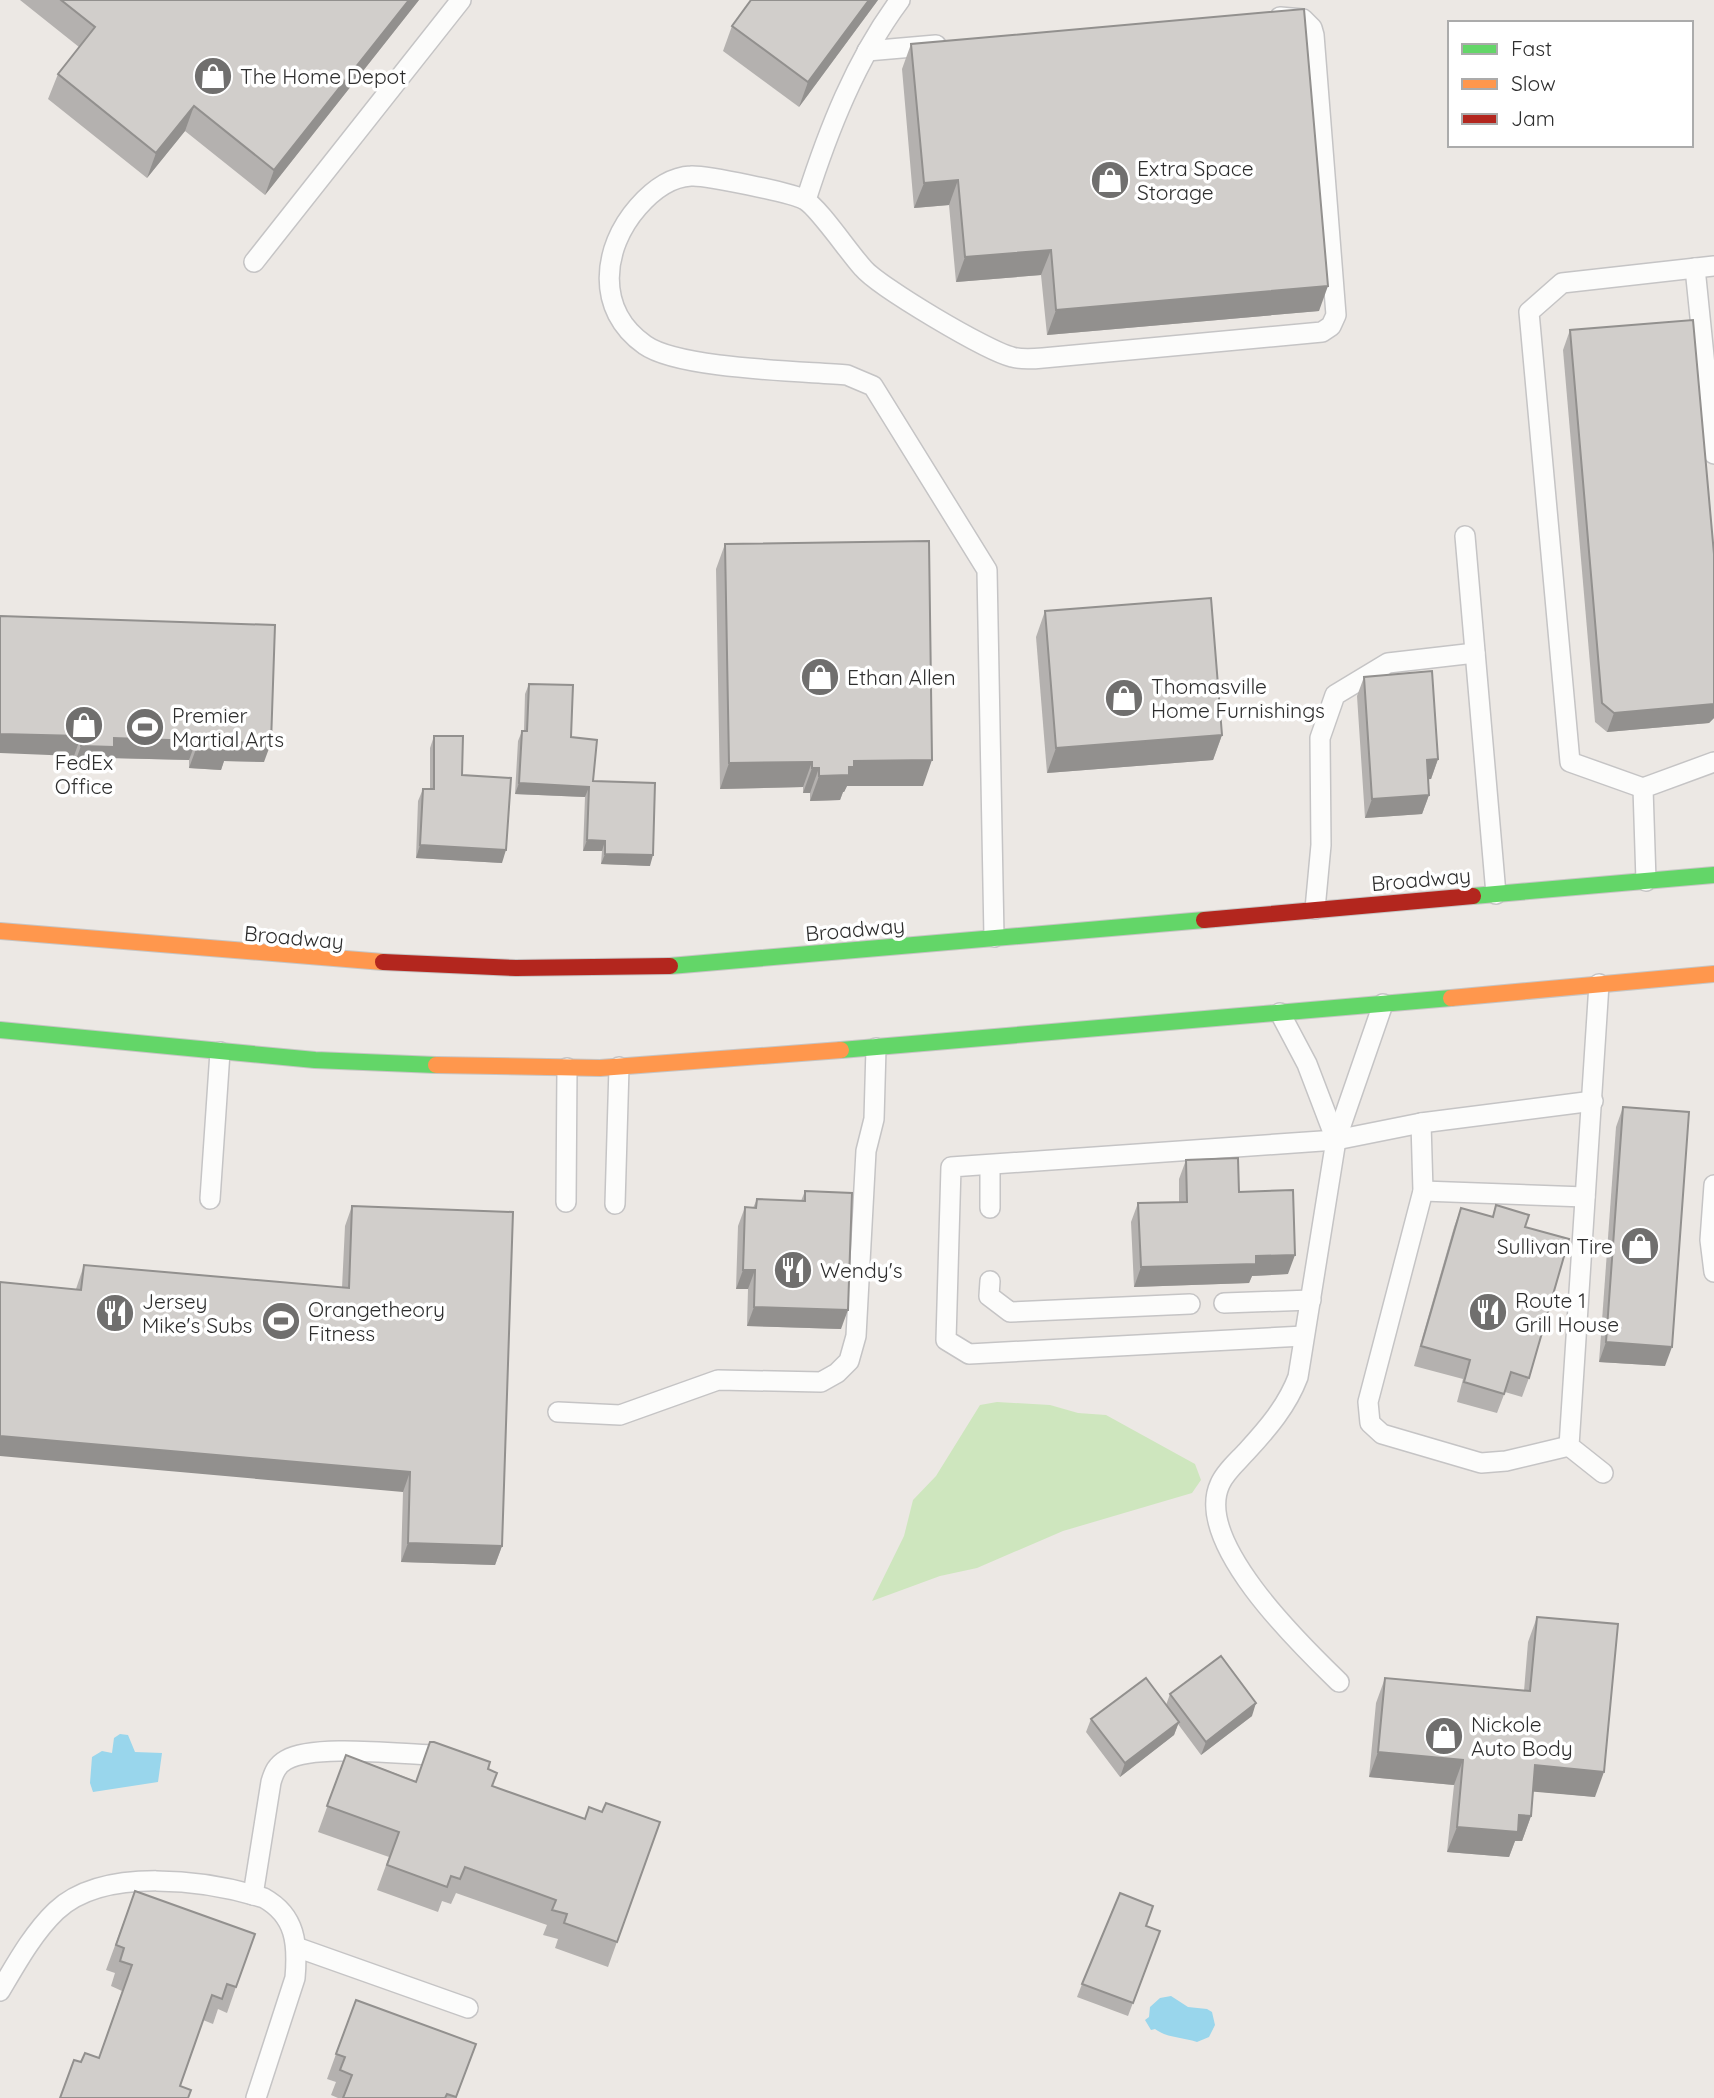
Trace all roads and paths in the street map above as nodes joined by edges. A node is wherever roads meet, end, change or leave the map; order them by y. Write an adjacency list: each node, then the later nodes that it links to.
1 (461, 0): 7 (lane)
2 (900, 0): 5 (lane)
3 (1265, 19): 6 (lane)
4 (949, 44): 5 (lane)
5 (867, 51): 6 (lane)
6 (806, 200): 20 (lane)
7 (254, 262)
8 (1704, 267): 9 (lane); 13 (lane)
9 (1714, 454)
10 (1465, 536): 11 (lane)
11 (1475, 653): 16 (lane); 17 (lane)
12 (1714, 762): 13 (lane)
13 (1643, 788): 15 (lane)
14 (1714, 875): 15 (highway, Broadway)
15 (1646, 881): 16 (highway, Broadway)
16 (1496, 894): 17 (highway, Broadway)
17 (1315, 909): 20 (highway, Broadway)
18 (0, 913): 21 (lane)
19 (0, 931): 21 (highway, Broadway)
20 (994, 937): 21 (highway, Broadway)
21 (125, 943)
22 (1714, 974): 23 (highway)
23 (1599, 984): 24 (highway); 31 (lane)
24 (1383, 1004): 25 (highway); 33 (lane)
25 (1280, 1013): 27 (highway); 33 (lane)
26 (0, 1030): 28 (highway)
27 (876, 1048): 29 (highway); 48 (lane)
28 (220, 1052): 30 (highway); 38 (lane)
29 (619, 1067): 30 (highway); 40 (lane)
30 (567, 1068): 39 (lane)
31 (1593, 1101): 32 (lane); 37 (lane)
32 (1421, 1123): 33 (lane); 36 (lane)
33 (1336, 1140): 34 (lane); 44 (lane)
34 (990, 1166): 41 (lane); 47 (lane)
35 (1714, 1185): 42 (lane)
36 (1423, 1191): 37 (lane); 49 (lane)
37 (1585, 1197): 49 (lane)
38 (210, 1199)
39 (566, 1202)
40 (615, 1204)
41 (990, 1208)
42 (1714, 1272)
43 (990, 1281): 46 (lane)
44 (1311, 1300): 45 (lane); 47 (lane)
45 (1224, 1303)
46 (1190, 1304)
47 (1304, 1336): 51 (lane)
48 (558, 1412)
49 (1569, 1446): 50 (lane)
50 (1603, 1473)
51 (1339, 1682)
52 (432, 1755): 53 (lane)
53 (253, 1895): 54 (lane); 55 (lane)
54 (296, 1947): 56 (lane); 57 (lane)
55 (0, 1991)
56 (468, 2008)
57 (256, 2098)

